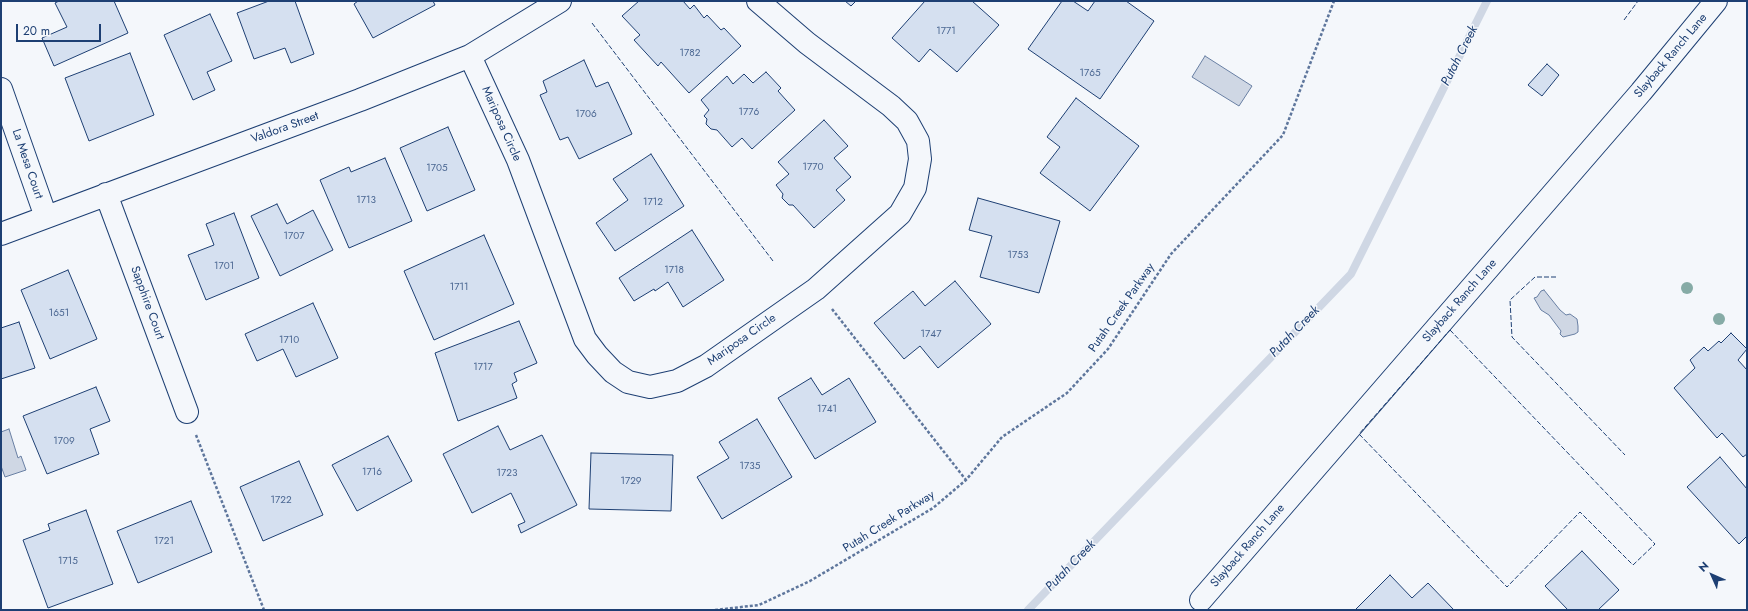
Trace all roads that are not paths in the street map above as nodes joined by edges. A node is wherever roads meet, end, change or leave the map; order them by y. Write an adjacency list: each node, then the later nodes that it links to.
1 (560, 1): 4 (street, Valdora Street)
2 (758, 1): 4 (street, Mariposa Circle)
3 (1716, 1): 10 (street, Slayback Ranch Lane)
4 (470, 56): 6 (street, Valdora Street)
5 (1, 89): 7 (street, La Mesa Court)
6 (106, 194): 7 (street, Valdora Street); 9 (street, Sapphire Court)
7 (46, 217): 8 (street, Valdora Street)
8 (1, 234)
9 (187, 412)
10 (1201, 600)

